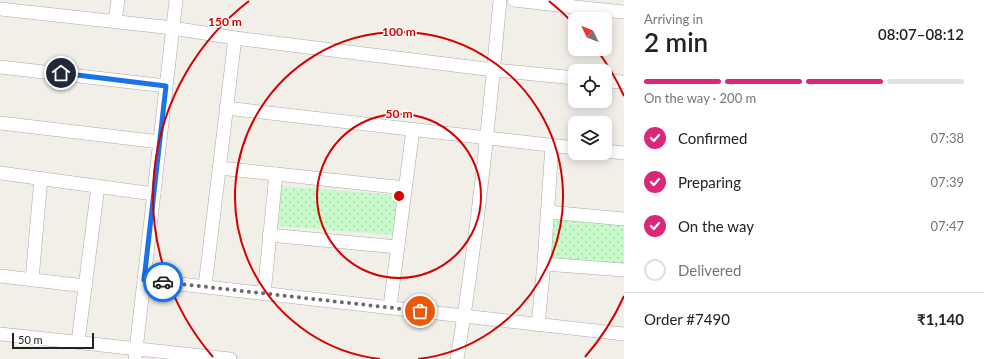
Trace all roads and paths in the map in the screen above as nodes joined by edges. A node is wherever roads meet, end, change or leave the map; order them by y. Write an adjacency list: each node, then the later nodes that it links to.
1 (118, 0): 8 (street)
2 (176, 0): 9 (street)
3 (500, 0): 12 (street)
4 (514, 0): 5 (street)
5 (567, 3): 7 (street)
6 (0, 9): 8 (street)
7 (624, 12)
8 (115, 21): 9 (street)
9 (173, 28): 10 (street); 16 (street)
10 (235, 38): 12 (street); 17 (street)
11 (0, 67): 16 (street)
12 (494, 70): 13 (street); 20 (street)
13 (568, 77)
14 (612, 81): 15 (street)
15 (624, 82)
16 (166, 86): 21 (street)
17 (226, 108): 19 (street); 26 (street)
18 (0, 123): 21 (street)
19 (413, 129): 20 (street); 31 (street)
20 (486, 137): 22 (street); 46 (street)
21 (160, 142): 32 (street)
22 (552, 145): 23 (street); 33 (street)
23 (568, 147)
24 (612, 152): 25 (street)
25 (624, 153)
26 (219, 168): 28 (street); 43 (street)
27 (0, 173): 29 (street)
28 (276, 174): 31 (street); 35 (street)
29 (41, 178): 30 (street); 40 (street)
30 (98, 186): 32 (street); 42 (street)
31 (405, 188): 36 (street)
32 (154, 194): 41 (street)
33 (548, 212): 34 (street); 37 (street)
34 (624, 219)
35 (270, 235): 36 (street); 44 (street)
36 (398, 247): 45 (street)
37 (544, 264): 38 (street); 47 (street)
38 (624, 270)
39 (0, 276): 40 (street)
40 (32, 280): 42 (street)
41 (144, 280): 43 (street); 51 (street)
42 (85, 286): 50 (street)
43 (205, 286): 44 (street)
44 (264, 294): 45 (street)
45 (390, 307): 46 (street)
46 (464, 316): 47 (street); 53 (street)
47 (538, 325): 49 (street)
48 (0, 334): 50 (street)
49 (624, 334)
50 (78, 342): 51 (street)
51 (136, 354): 52 (street)
52 (230, 359)
53 (457, 359)

